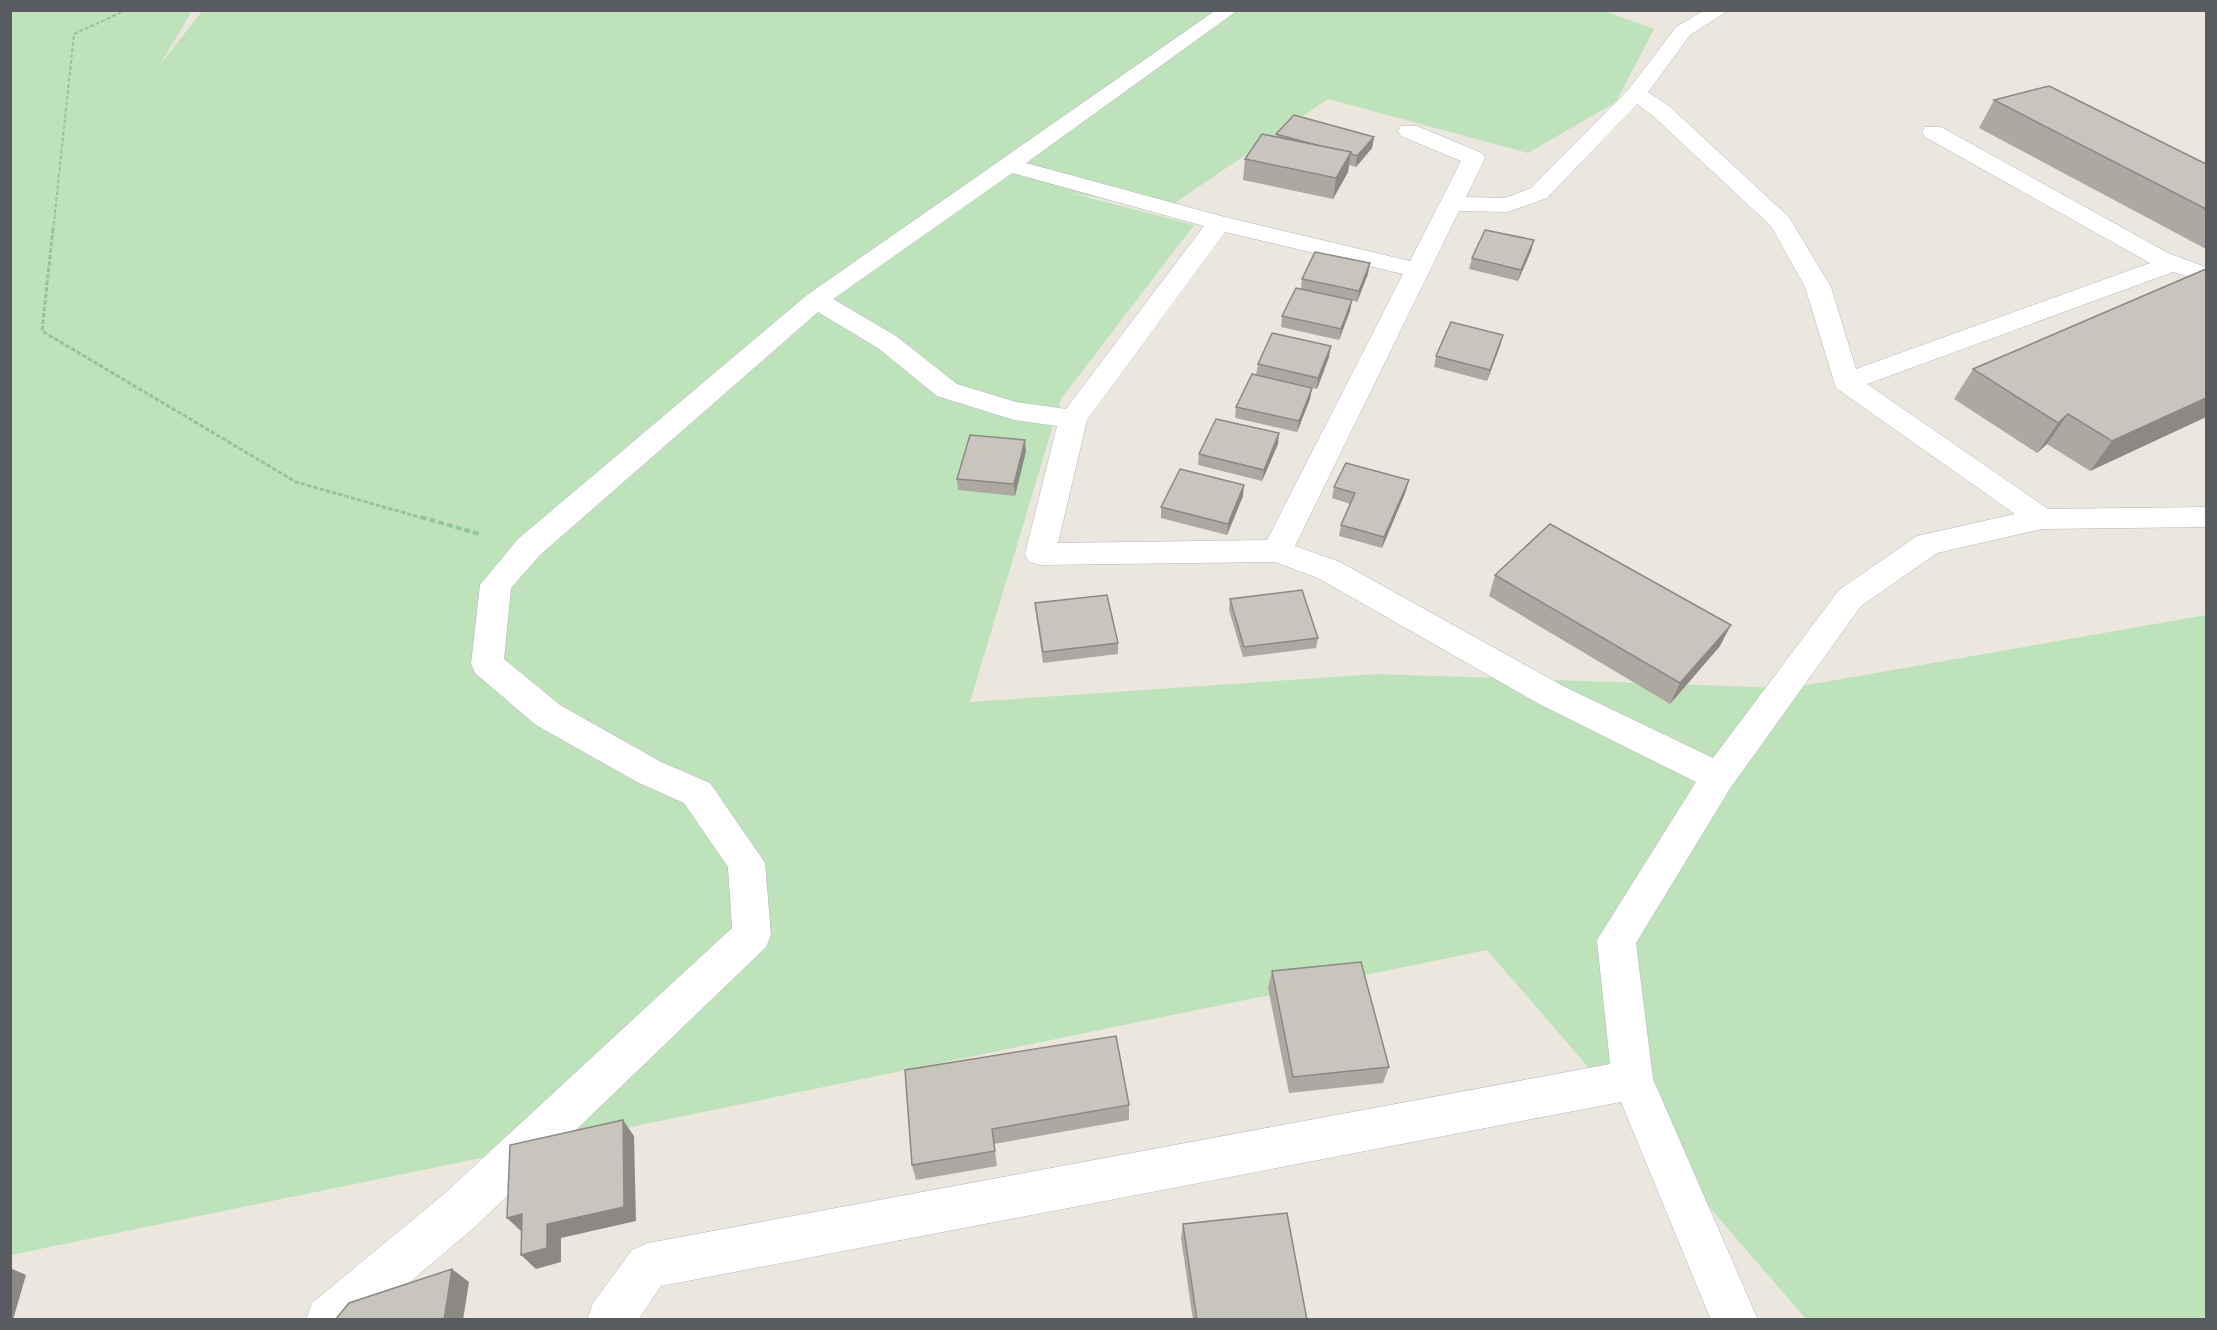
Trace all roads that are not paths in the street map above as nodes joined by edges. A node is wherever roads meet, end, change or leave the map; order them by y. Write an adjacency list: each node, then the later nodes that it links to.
1 (1229, 10): 6 (street)
2 (1720, 10): 3 (street)
3 (1635, 93): 7 (street); 13 (street)
4 (1409, 131): 7 (street)
5 (1933, 132): 9 (street)
6 (1010, 165): 8 (street); 12 (street)
7 (1450, 204): 10 (street)
8 (1219, 223): 10 (street); 14 (street)
9 (2174, 263): 11 (street); 13 (street)
10 (1416, 270): 17 (street)
11 (2206, 275)
12 (816, 300): 14 (street); 20 (street)
13 (1846, 382): 16 (street)
14 (1072, 419): 17 (street)
15 (2206, 517): 16 (street)
16 (2042, 519): 18 (street)
17 (1277, 551): 18 (street)
18 (1719, 777): 19 (street)
19 (1632, 1080): 21 (street); 22 (street)
20 (329, 1320)
21 (610, 1320)
22 (1735, 1320)

